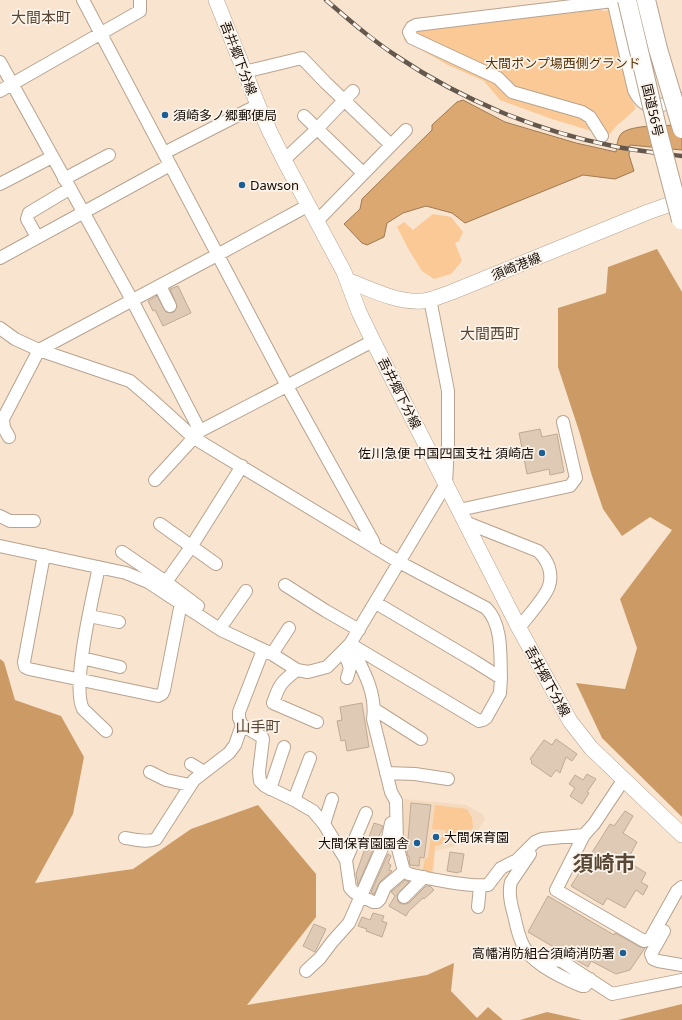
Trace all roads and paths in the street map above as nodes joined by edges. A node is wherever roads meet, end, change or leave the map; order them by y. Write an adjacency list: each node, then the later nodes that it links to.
1 (83, 0): 6 (street)
2 (140, 0): 6 (street)
3 (216, 0): 8 (main road, 吾井郷下分線)
4 (618, 0): 12 (street); 18 (street); 31 (highway, 国道56号, bridge)
5 (646, 0): 16 (highway, bridge)
6 (101, 34): 9 (street); 20 (street)
7 (0, 62): 9 (street)
8 (244, 72): 11 (street); 13 (main road, 吾井郷下分線)
9 (12, 84): 10 (street); 22 (street)
10 (0, 91)
11 (349, 96): 15 (street); 19 (street)
12 (682, 98)
13 (258, 105): 20 (street); 23 (main road, 吾井郷下分線)
14 (304, 116): 15 (street)
15 (317, 129): 23 (street); 25 (street)
16 (682, 129)
17 (406, 130): 19 (street)
18 (602, 136)
19 (391, 145): 25 (street)
20 (164, 153): 24 (street)
21 (109, 155): 27 (street)
22 (52, 157): 26 (street); 27 (street)
23 (284, 160): 29 (main road, 吾井郷下分線)
24 (170, 165): 30 (street); 34 (street)
25 (363, 173): 32 (street)
26 (0, 184)
27 (67, 184): 30 (street); 33 (street)
28 (682, 200): 38 (main road, 須崎港線)
29 (308, 205): 32 (main road, 吾井郷下分線); 34 (street)
30 (83, 212): 33 (street); 39 (street)
31 (681, 220)
32 (317, 221): 36 (main road, 吾井郷下分線)
33 (37, 237): 35 (street)
34 (219, 254): 37 (street); 44 (street)
35 (0, 258)
36 (347, 280): 38 (main road, 須崎港線); 42 (main road, 吾井郷下分線)
37 (160, 286): 39 (street); 40 (street)
38 (430, 299): 50 (street)
39 (132, 300): 43 (street); 46 (street)
40 (170, 306)
41 (2, 334): 43 (street)
42 (373, 341): 44 (street); 50 (main road, 吾井郷下分線)
43 (39, 350): 46 (street); 47 (street)
44 (287, 386): 46 (street); 57 (street)
45 (563, 422): 52 (street)
46 (197, 434): 48 (street); 49 (street)
47 (9, 437)
48 (242, 466): 56 (street); 57 (street)
49 (155, 480)
50 (446, 484): 52 (main road, 吾井郷下分線); 60 (street)
51 (0, 516): 53 (street)
52 (462, 516): 72 (main road, 吾井郷下分線); 72 (street)
53 (34, 521)
54 (160, 524): 56 (street)
55 (0, 546): 59 (street)
56 (191, 547): 61 (street); 63 (street)
57 (375, 548): 60 (street)
58 (122, 552): 63 (street)
59 (44, 555): 62 (street); 81 (street)
60 (399, 562): 67 (street); 80 (street)
61 (216, 564)
62 (99, 567): 66 (street); 68 (street)
63 (166, 582): 70 (street)
64 (285, 586): 73 (street)
65 (246, 591): 70 (street)
66 (181, 603): 70 (street); 81 (street)
67 (376, 603): 73 (street); 80 (street)
68 (89, 616): 69 (street); 76 (street)
69 (119, 622)
70 (222, 627): 75 (street)
71 (289, 628): 75 (street)
72 (519, 628): 94 (main road, 吾井郷下分線)
73 (359, 630): 74 (street)
74 (347, 648): 78 (street); 79 (street); 80 (street); 82 (street)
75 (268, 652): 78 (street); 84 (street)
76 (82, 658): 77 (street); 81 (street)
77 (120, 667)
78 (297, 670): 83 (street)
79 (347, 678)
80 (500, 678)
81 (79, 680): 85 (street)
82 (374, 709): 86 (street); 92 (street)
83 (318, 722)
84 (242, 725): 91 (street); 96 (street)
85 (106, 731)
86 (421, 739)
87 (284, 747): 96 (street)
88 (310, 758): 98 (street)
89 (191, 764): 91 (street)
90 (150, 772): 95 (street)
91 (204, 772): 95 (street)
92 (386, 773): 93 (street); 97 (street)
93 (448, 779)
94 (624, 779): 102 (street); 103 (main road, 吾井郷下分線)
95 (190, 785): 104 (street)
96 (270, 789): 98 (street)
97 (391, 792): 107 (street); 111 (street)
98 (294, 800): 101 (street)
99 (332, 800): 101 (street)
100 (366, 813): 106 (street)
101 (324, 824): 106 (street)
102 (584, 835): 105 (street); 110 (street)
103 (682, 835)
104 (125, 838)
105 (542, 840): 109 (street); 117 (street)
106 (346, 860): 111 (street)
107 (404, 871): 108 (street); 111 (street)
108 (424, 877): 109 (street); 112 (street)
109 (480, 886): 114 (street)
110 (682, 887)
111 (361, 896): 116 (street)
112 (404, 897)
113 (682, 899): 115 (street)
114 (478, 907)
115 (682, 965)
116 (306, 971)
117 (682, 980)

